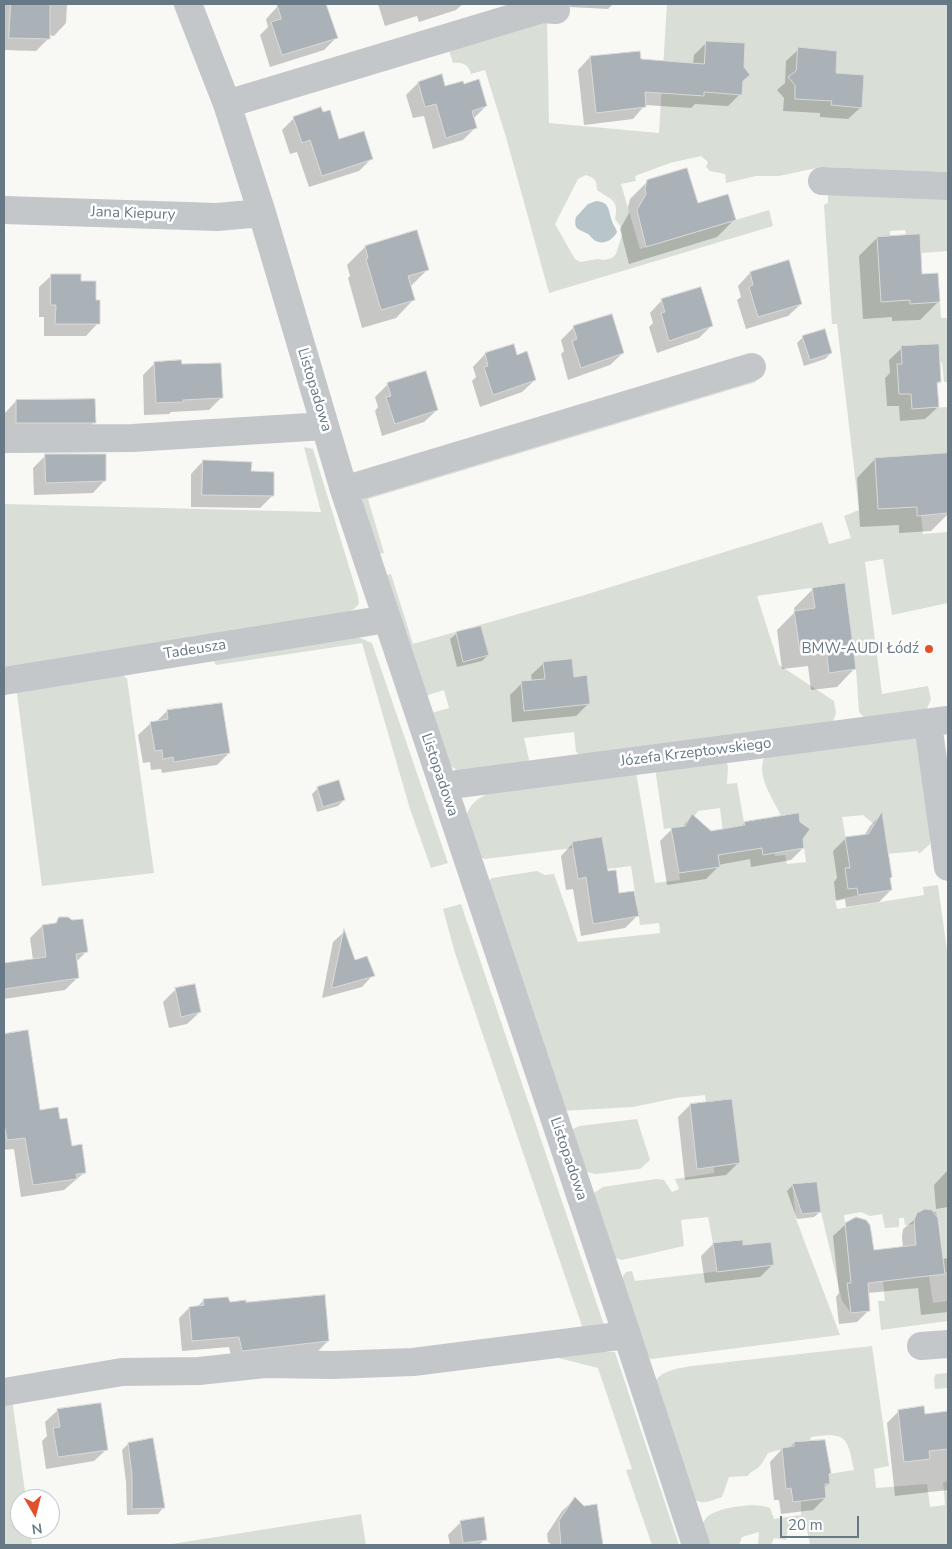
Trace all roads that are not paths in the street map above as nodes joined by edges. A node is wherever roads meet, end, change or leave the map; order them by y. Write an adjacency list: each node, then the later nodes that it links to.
1 (188, 4): 3 (street, Listopadowa)
2 (556, 10): 3 (street)
3 (227, 104): 7 (street, Listopadowa)
4 (822, 181): 5 (street)
5 (948, 186)
6 (4, 210): 7 (street, Jana Kiepury)
7 (262, 213): 9 (street, Listopadowa)
8 (752, 367): 11 (street)
9 (325, 426): 10 (street); 11 (street, Listopadowa)
10 (4, 439)
11 (344, 490): 12 (street, Listopadowa)
12 (387, 619): 13 (street, Tadeusza); 15 (street, Listopadowa)
13 (4, 680)
14 (938, 722): 15 (street, Józefa Krzeptowskiego); 16 (street)
15 (443, 786): 17 (street, Listopadowa)
16 (948, 867)
17 (627, 1336): 20 (street); 21 (street, Listopadowa)
18 (948, 1344): 19 (street)
19 (921, 1346)
20 (4, 1392)
21 (696, 1545)

